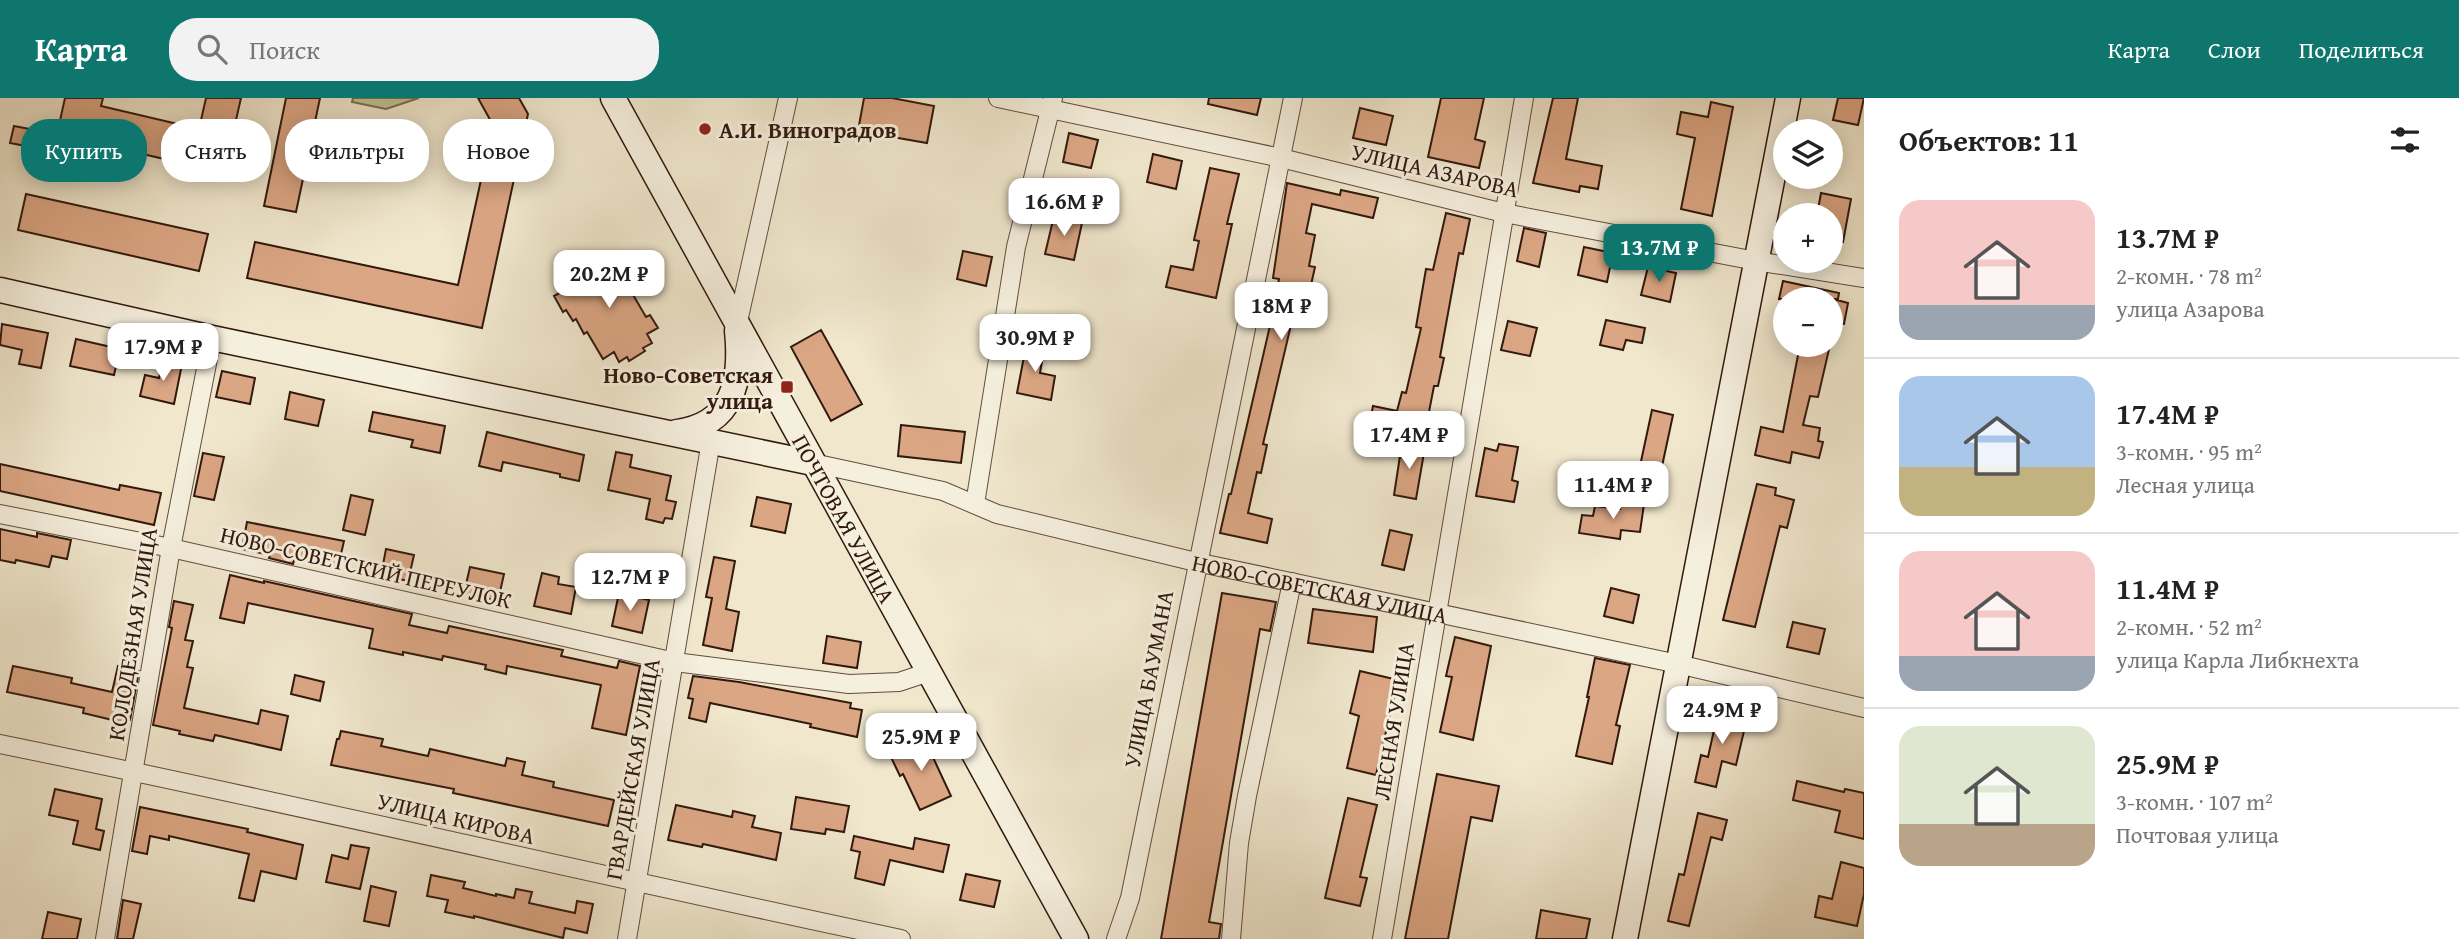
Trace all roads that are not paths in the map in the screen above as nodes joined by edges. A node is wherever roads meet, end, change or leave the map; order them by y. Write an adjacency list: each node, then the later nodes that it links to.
1 (612, 98): 13 (main road, ПОЧТОВАЯ УЛИЦА)
2 (788, 98): 13 (street)
3 (998, 98): 7 (street, УЛИЦА АЗАРОВА)
4 (1293, 98): 8 (street, УЛИЦА БАУМАНА)
5 (1524, 98): 9 (street, ЛЕСНАЯ УЛИЦА)
6 (1788, 98): 10 (main road)
7 (1051, 104): 8 (street, УЛИЦА АЗАРОВА); 18 (street)
8 (1281, 158): 9 (street, УЛИЦА АЗАРОВА); 21 (street, УЛИЦА БАУМАНА)
9 (1504, 213): 10 (street, УЛИЦА АЗАРОВА); 23 (street, ЛЕСНАЯ УЛИЦА)
10 (1756, 261): 11 (street, УЛИЦА АЗАРОВА); 25 (main road)
11 (1864, 278)
12 (0, 290): 14 (main road, НОВО-СОВЕТСКАЯ УЛИЦА)
13 (737, 327): 15 (main road); 17 (main road, ПОЧТОВАЯ УЛИЦА)
14 (212, 338): 15 (main road, НОВО-СОВЕТСКАЯ УЛИЦА); 20 (street, КОЛОДЕЗНАЯ УЛИЦА)
15 (672, 433): 16 (main road, НОВО-СОВЕТСКАЯ УЛИЦА)
16 (711, 441): 17 (main road, НОВО-СОВЕТСКАЯ УЛИЦА); 24 (street, ГВАРДЕЙСКАЯ УЛИЦА)
17 (813, 463): 18 (street, НОВО-СОВЕТСКАЯ УЛИЦА); 26 (main road, ПОЧТОВАЯ УЛИЦА)
18 (975, 504): 21 (street, НОВО-СОВЕТСКАЯ УЛИЦА)
19 (0, 514): 20 (street, НОВО-СОВЕТСКИЙ ПЕРЕУЛОК)
20 (171, 548): 24 (street, НОВО-СОВЕТСКИЙ ПЕРЕУЛОК); 29 (street, КОЛОДЕЗНАЯ УЛИЦА)
21 (1196, 562): 22 (street, НОВО-СОВЕТСКАЯ УЛИЦА); 35 (street, УЛИЦА БАУМАНА)
22 (1292, 582): 23 (street, НОВО-СОВЕТСКАЯ УЛИЦА); 36 (street)
23 (1437, 612): 25 (street, НОВО-СОВЕТСКАЯ УЛИЦА); 37 (street, ЛЕСНАЯ УЛИЦА)
24 (675, 662): 26 (street, НОВО-СОВЕТСКИЙ ПЕРЕУЛОК); 30 (street, ГВАРДЕЙСКАЯ УЛИЦА)
25 (1678, 664): 27 (street, НОВО-СОВЕТСКАЯ УЛИЦА); 38 (main road)
26 (929, 672): 34 (main road, ПОЧТОВАЯ УЛИЦА)
27 (1864, 708)
28 (0, 744): 29 (street, УЛИЦА КИРОВА)
29 (134, 771): 30 (street, УЛИЦА КИРОВА); 31 (street, КОЛОДЕЗНАЯ УЛИЦА)
30 (637, 884): 32 (street, ГВАРДЕЙСКАЯ УЛИЦА); 33 (street, УЛИЦА КИРОВА)
31 (104, 939)
32 (627, 939)
33 (901, 939)
34 (1076, 939)
35 (1116, 939)
36 (1231, 939)
37 (1382, 939)
38 (1625, 939)

